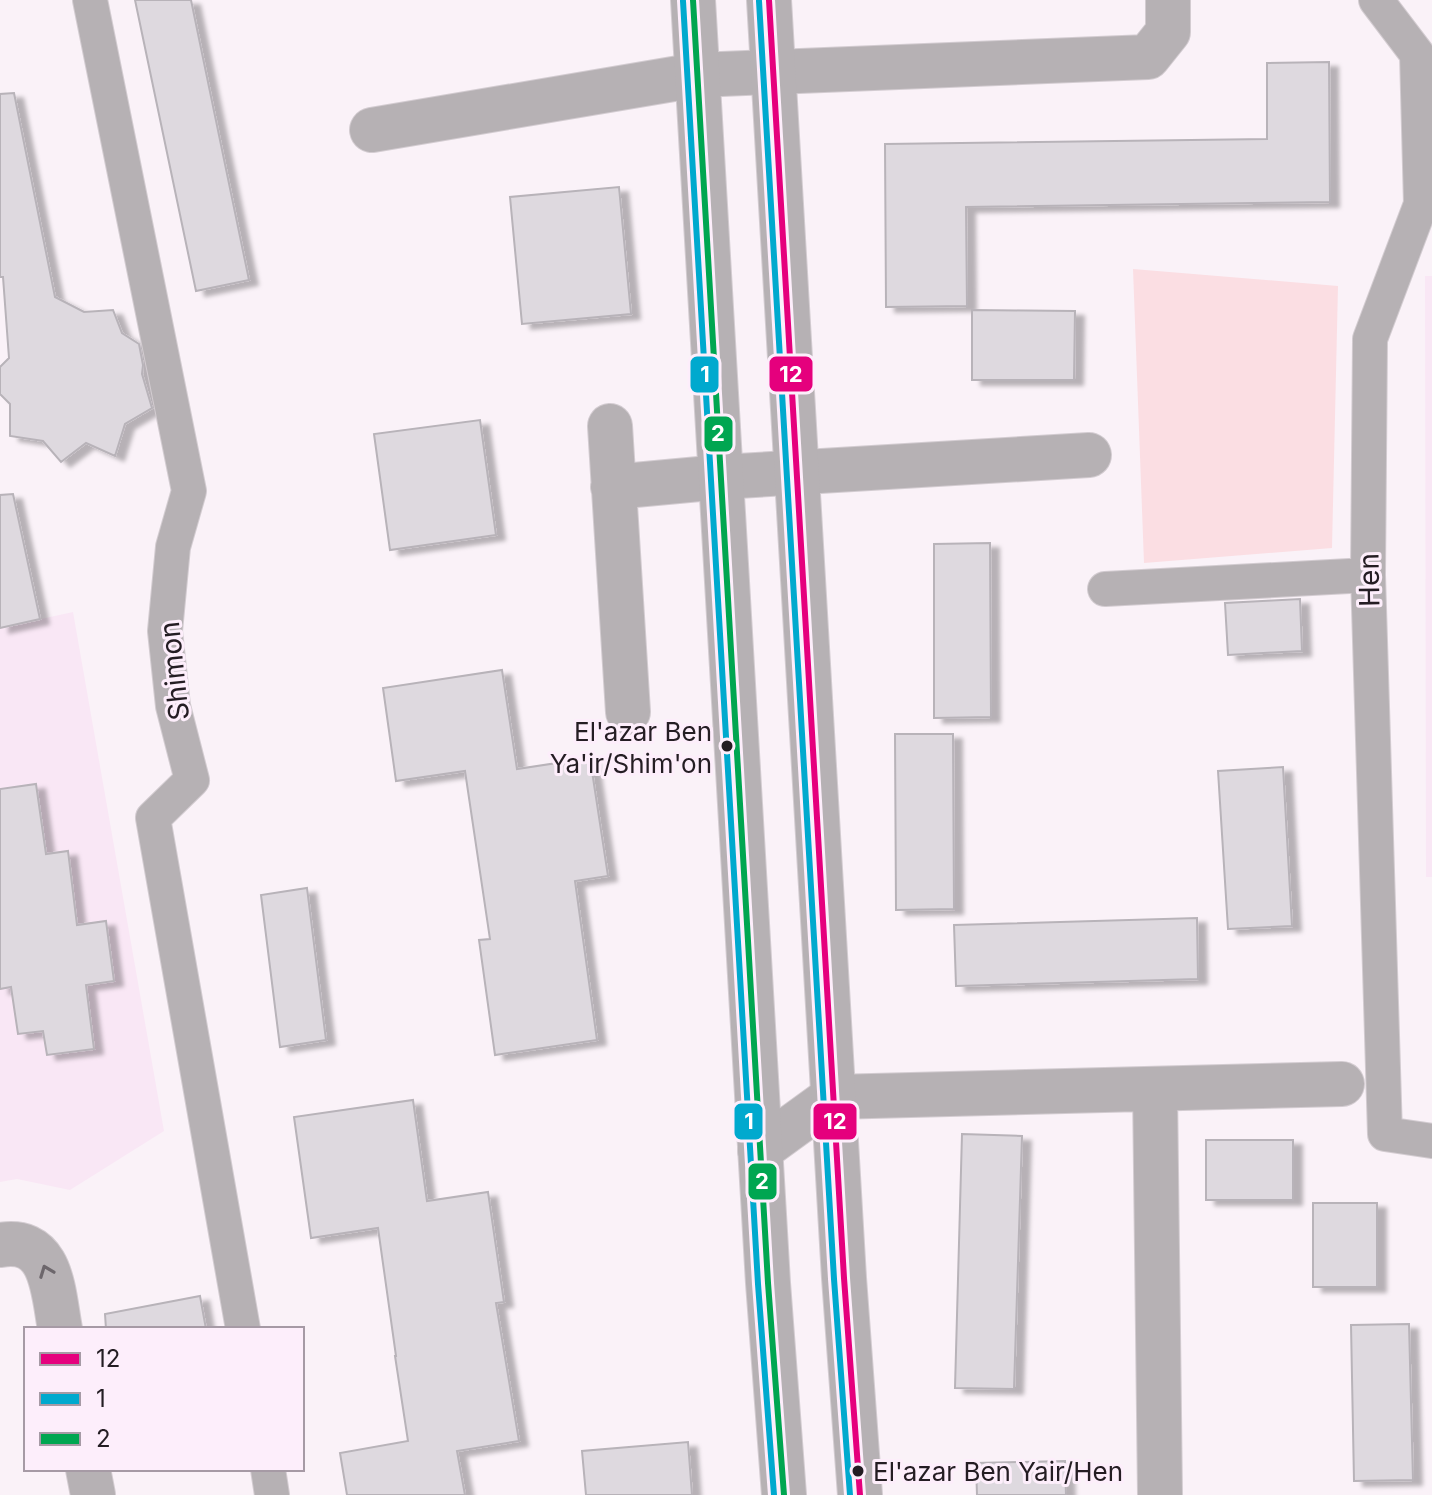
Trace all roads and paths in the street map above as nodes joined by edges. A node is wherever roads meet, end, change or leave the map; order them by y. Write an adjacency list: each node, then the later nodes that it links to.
1 (90, 0): 24 (street, Shimon)
2 (693, 0): 7 (street)
3 (769, 0): 6 (street)
4 (1168, 0): 6 (street)
5 (1376, 0): 14 (street, Hen)
6 (773, 73): 7 (street); 11 (street)
7 (697, 75): 8 (street); 12 (street)
8 (372, 130)
9 (610, 426): 13 (street)
10 (1089, 455): 11 (street)
11 (797, 473): 12 (street); 19 (street)
12 (721, 477): 13 (street); 21 (street)
13 (613, 487): 16 (street)
14 (1368, 575): 15 (street); 20 (street, Hen)
15 (1105, 589)
16 (628, 712)
17 (1342, 1084): 18 (street)
18 (1155, 1089): 19 (street); 31 (street)
19 (833, 1097): 21 (street); 30 (street)
20 (1432, 1141)
21 (760, 1150): 29 (street)
22 (0, 1245): 23 (street, one-way to 22)
23 (60, 1327)
24 (243, 1327)
25 (88, 1471): 27 (street)
26 (268, 1471): 28 (street)
27 (93, 1495)
28 (272, 1495)
29 (784, 1495)
30 (860, 1495)
31 (1160, 1495)

